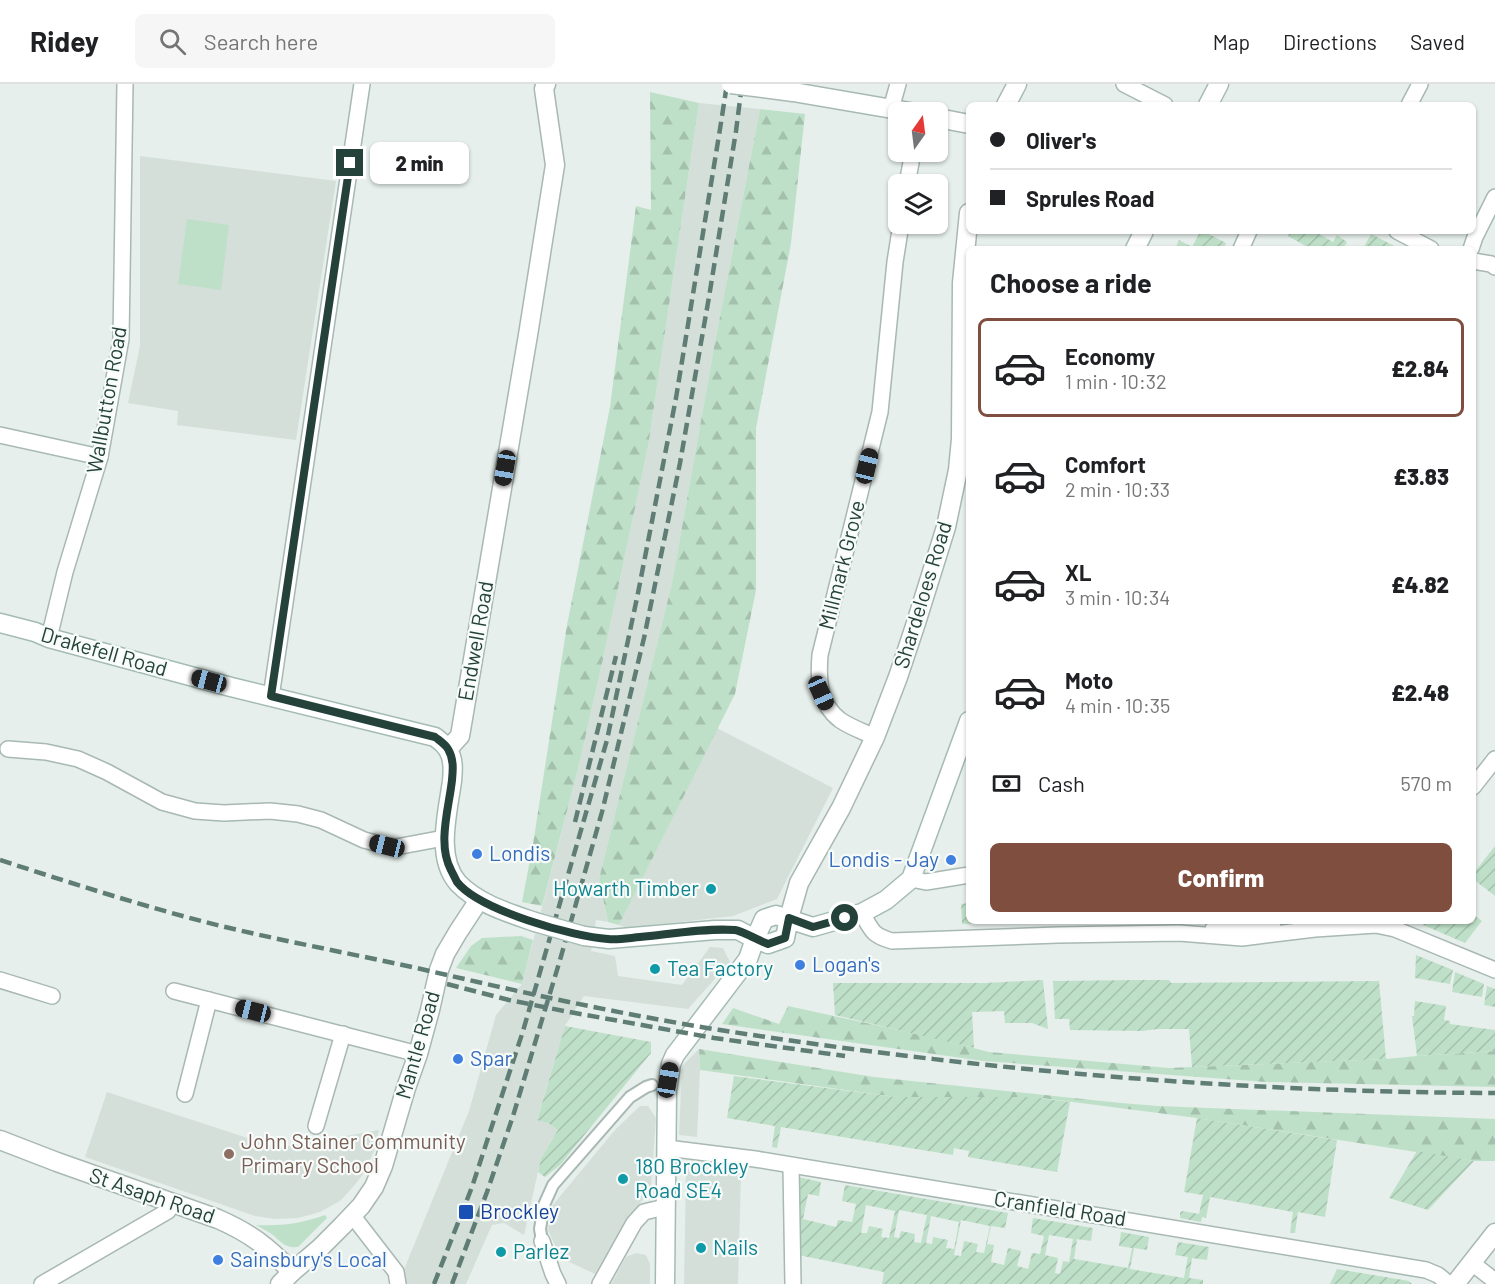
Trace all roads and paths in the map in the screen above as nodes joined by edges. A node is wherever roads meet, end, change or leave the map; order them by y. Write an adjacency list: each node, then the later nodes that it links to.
1 (125, 84): 27 (street, Wallbutton Road)
2 (362, 84): 30 (street)
3 (546, 84): 34 (street, Endwell Road)
4 (730, 84): 15 (street, bridge)
5 (898, 84): 10 (street)
6 (1017, 84): 11 (street)
7 (1124, 84): 12 (street)
8 (1219, 84): 13 (street)
9 (1420, 84): 14 (street)
10 (893, 102)
11 (1008, 102)
12 (1159, 102)
13 (1210, 102)
14 (1411, 102)
15 (888, 108)
16 (948, 120): 17 (street)
17 (966, 123)
18 (1495, 197): 23 (street)
19 (899, 234): 32 (street, Millmark Grove)
20 (967, 234): 32 (street, Shardeloes Road)
21 (1403, 234): 22 (street)
22 (1425, 246)
23 (1472, 246)
24 (1476, 262): 25 (street)
25 (1495, 267)
26 (0, 435): 27 (street)
27 (100, 457): 29 (street, Wallbutton Road)
28 (0, 623): 29 (street, Drakefell Road)
29 (49, 638): 30 (street, Drakefell Road)
30 (271, 696): 34 (street, Drakefell Road)
31 (966, 728): 39 (street)
32 (875, 736): 42 (street, Shardeloes Road)
33 (8, 749): 37 (street)
34 (448, 749): 37 (street)
35 (1495, 759): 36 (street)
36 (1476, 784)
37 (444, 838): 40 (street)
38 (966, 875): 39 (street)
39 (911, 879): 41 (street)
40 (479, 900): 46 (street, bridge); 53 (street, Mantle Road)
41 (862, 913): 42 (street); 45 (street)
42 (789, 918): 46 (street, Shardeloes Road)
43 (1367, 924): 45 (street)
44 (1380, 924): 47 (street)
45 (1058, 928)
46 (755, 939): 58 (street)
47 (1495, 970)
48 (0, 980): 50 (street)
49 (174, 991): 51 (street)
50 (52, 996)
51 (208, 1000): 52 (street); 55 (street)
52 (343, 1034): 53 (street); 56 (street)
53 (418, 1054): 62 (street, Mantle Road)
54 (652, 1085): 64 (street)
55 (185, 1094)
56 (316, 1126)
57 (0, 1140): 60 (street, St Asaph Road)
58 (667, 1148): 59 (street, Cranfield Road); 61 (street)
59 (792, 1166): 73 (street); 74 (street, Cranfield Road)
60 (171, 1202): 66 (street, St Asaph Road); 68 (street)
61 (665, 1207): 71 (street); 72 (street)
62 (352, 1215): 66 (street, Mantle Road); 69 (street)
63 (1495, 1233): 65 (street)
64 (542, 1241): 70 (street)
65 (1472, 1263): 67 (street); 75 (street)
66 (286, 1278)
67 (1495, 1281)
68 (42, 1284)
69 (398, 1284)
70 (558, 1284)
71 (600, 1284)
72 (665, 1284)
73 (793, 1284)
74 (1449, 1284)
75 (1455, 1284)

